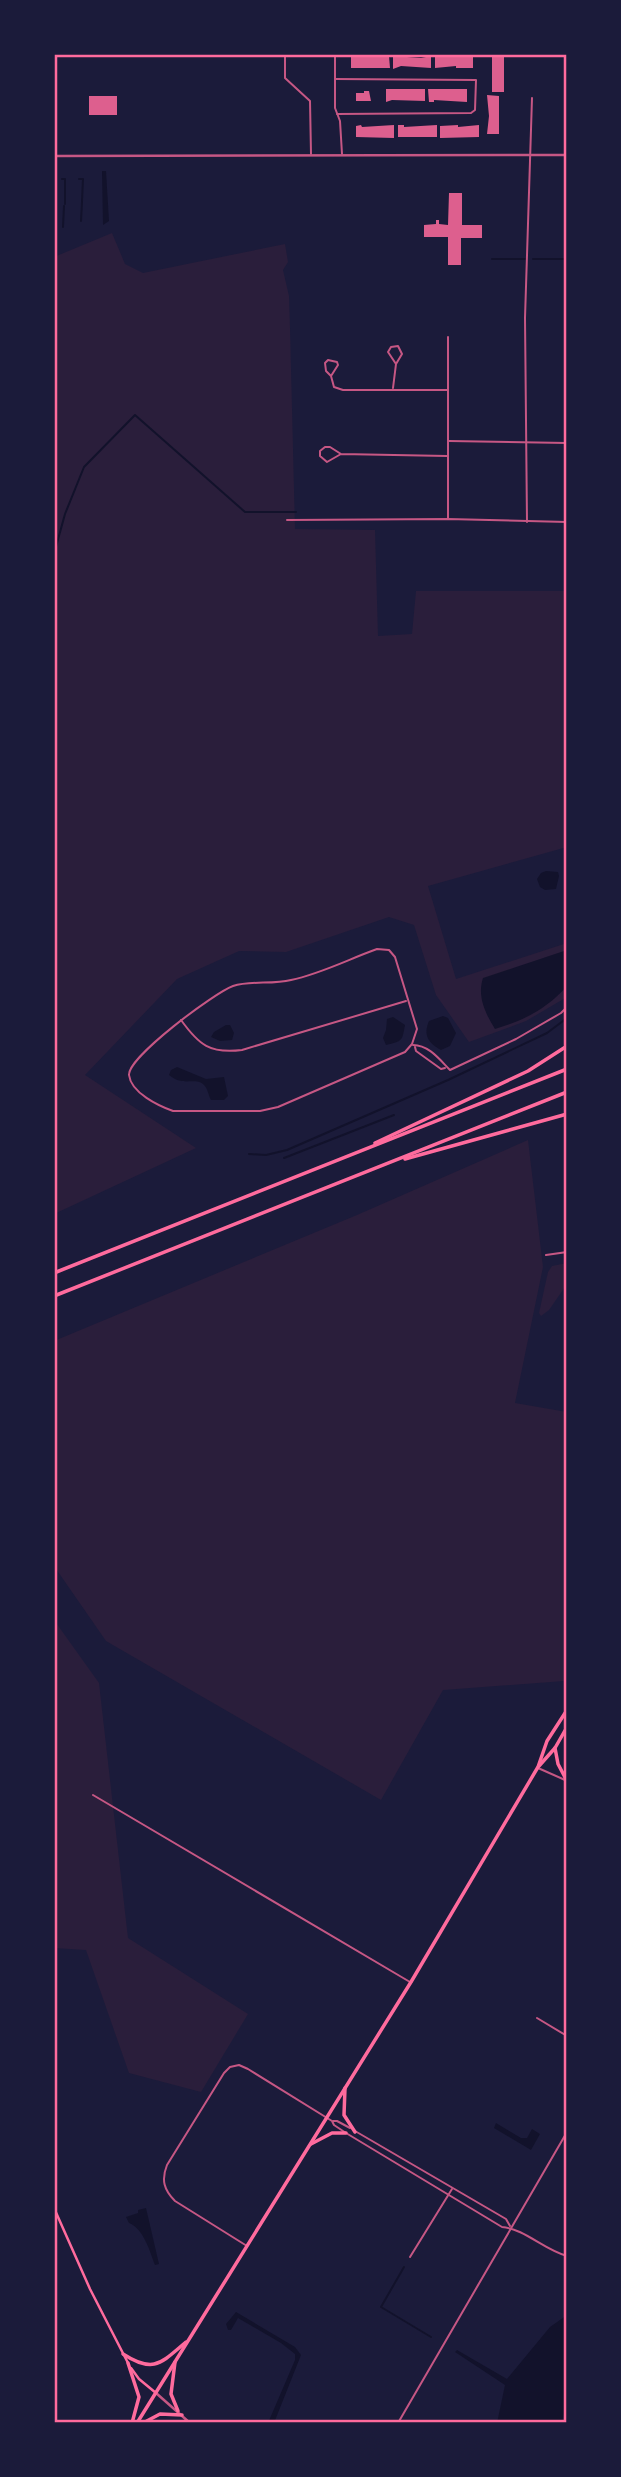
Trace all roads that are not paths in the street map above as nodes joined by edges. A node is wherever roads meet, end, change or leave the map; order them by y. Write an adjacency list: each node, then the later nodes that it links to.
1 (285, 54): 6 (street)
2 (335, 54): 3 (street)
3 (335, 79): 5 (street); 5 (street)
4 (532, 98): 8 (street)
5 (337, 114): 7 (street)
6 (311, 155): 7 (street); 10 (street)
7 (342, 155): 8 (street)
8 (531, 155): 9 (street); 17 (street)
9 (567, 155)
10 (54, 156)
11 (448, 337): 15 (street)
12 (396, 364): 12 (street); 14 (street)
13 (331, 376): 13 (street); 14 (street)
14 (393, 390): 15 (street)
15 (448, 390): 16 (street)
16 (448, 441): 17 (street); 20 (street)
17 (525, 443): 18 (street); 23 (street)
18 (567, 443)
19 (341, 454): 19 (street); 20 (street)
20 (447, 456): 21 (street)
21 (448, 519): 22 (street); 23 (street)
22 (286, 520)
23 (527, 522): 24 (street)
24 (567, 522)
25 (407, 1000): 27 (street); 27 (street); 28 (street)
26 (567, 1007): 32 (street)
27 (181, 1020): 28 (street)
28 (413, 1045): 30 (street); 31 (street)
29 (567, 1046): 36 (main road)
30 (439, 1058): 31 (street); 32 (street)
31 (435, 1064): 32 (street)
32 (446, 1067)
33 (567, 1069): 36 (main road)
34 (567, 1092): 37 (main road)
35 (567, 1114): 37 (main road)
36 (353, 1154): 40 (main road)
37 (389, 1163): 41 (main road)
38 (567, 1252): 39 (street)
39 (546, 1255)
40 (54, 1273)
41 (54, 1296)
42 (567, 1710): 45 (main road)
43 (567, 1727): 44 (main road)
44 (555, 1748): 45 (main road); 46 (main road)
45 (537, 1767): 46 (street); 48 (main road)
46 (567, 1781)
47 (93, 1795): 48 (street)
48 (411, 1982): 51 (main road)
49 (537, 2018): 50 (street)
50 (567, 2036)
51 (345, 2088): 52 (main road); 54 (main road)
52 (327, 2118): 53 (street); 57 (main road); 62 (street)
53 (332, 2121): 54 (street); 56 (street)
54 (355, 2132): 58 (street)
55 (567, 2132): 61 (street)
56 (346, 2133): 57 (main road); 59 (street)
57 (309, 2145): 62 (main road)
58 (453, 2188): 59 (street); 61 (street)
59 (448, 2195): 61 (street); 64 (street)
60 (54, 2208): 66 (main road)
61 (511, 2227): 63 (street); 74 (street)
62 (247, 2246): 65 (main road)
63 (567, 2256)
64 (410, 2257)
65 (190, 2338): 66 (main road); 67 (main road)
66 (123, 2354): 68 (main road)
67 (176, 2360): 69 (main road); 70 (main road)
68 (128, 2363): 69 (main road); 71 (main road)
69 (156, 2393): 70 (street); 71 (main road)
70 (180, 2413): 72 (main road); 73 (street)
71 (134, 2423)
72 (143, 2423)
73 (190, 2423)
74 (398, 2423)

